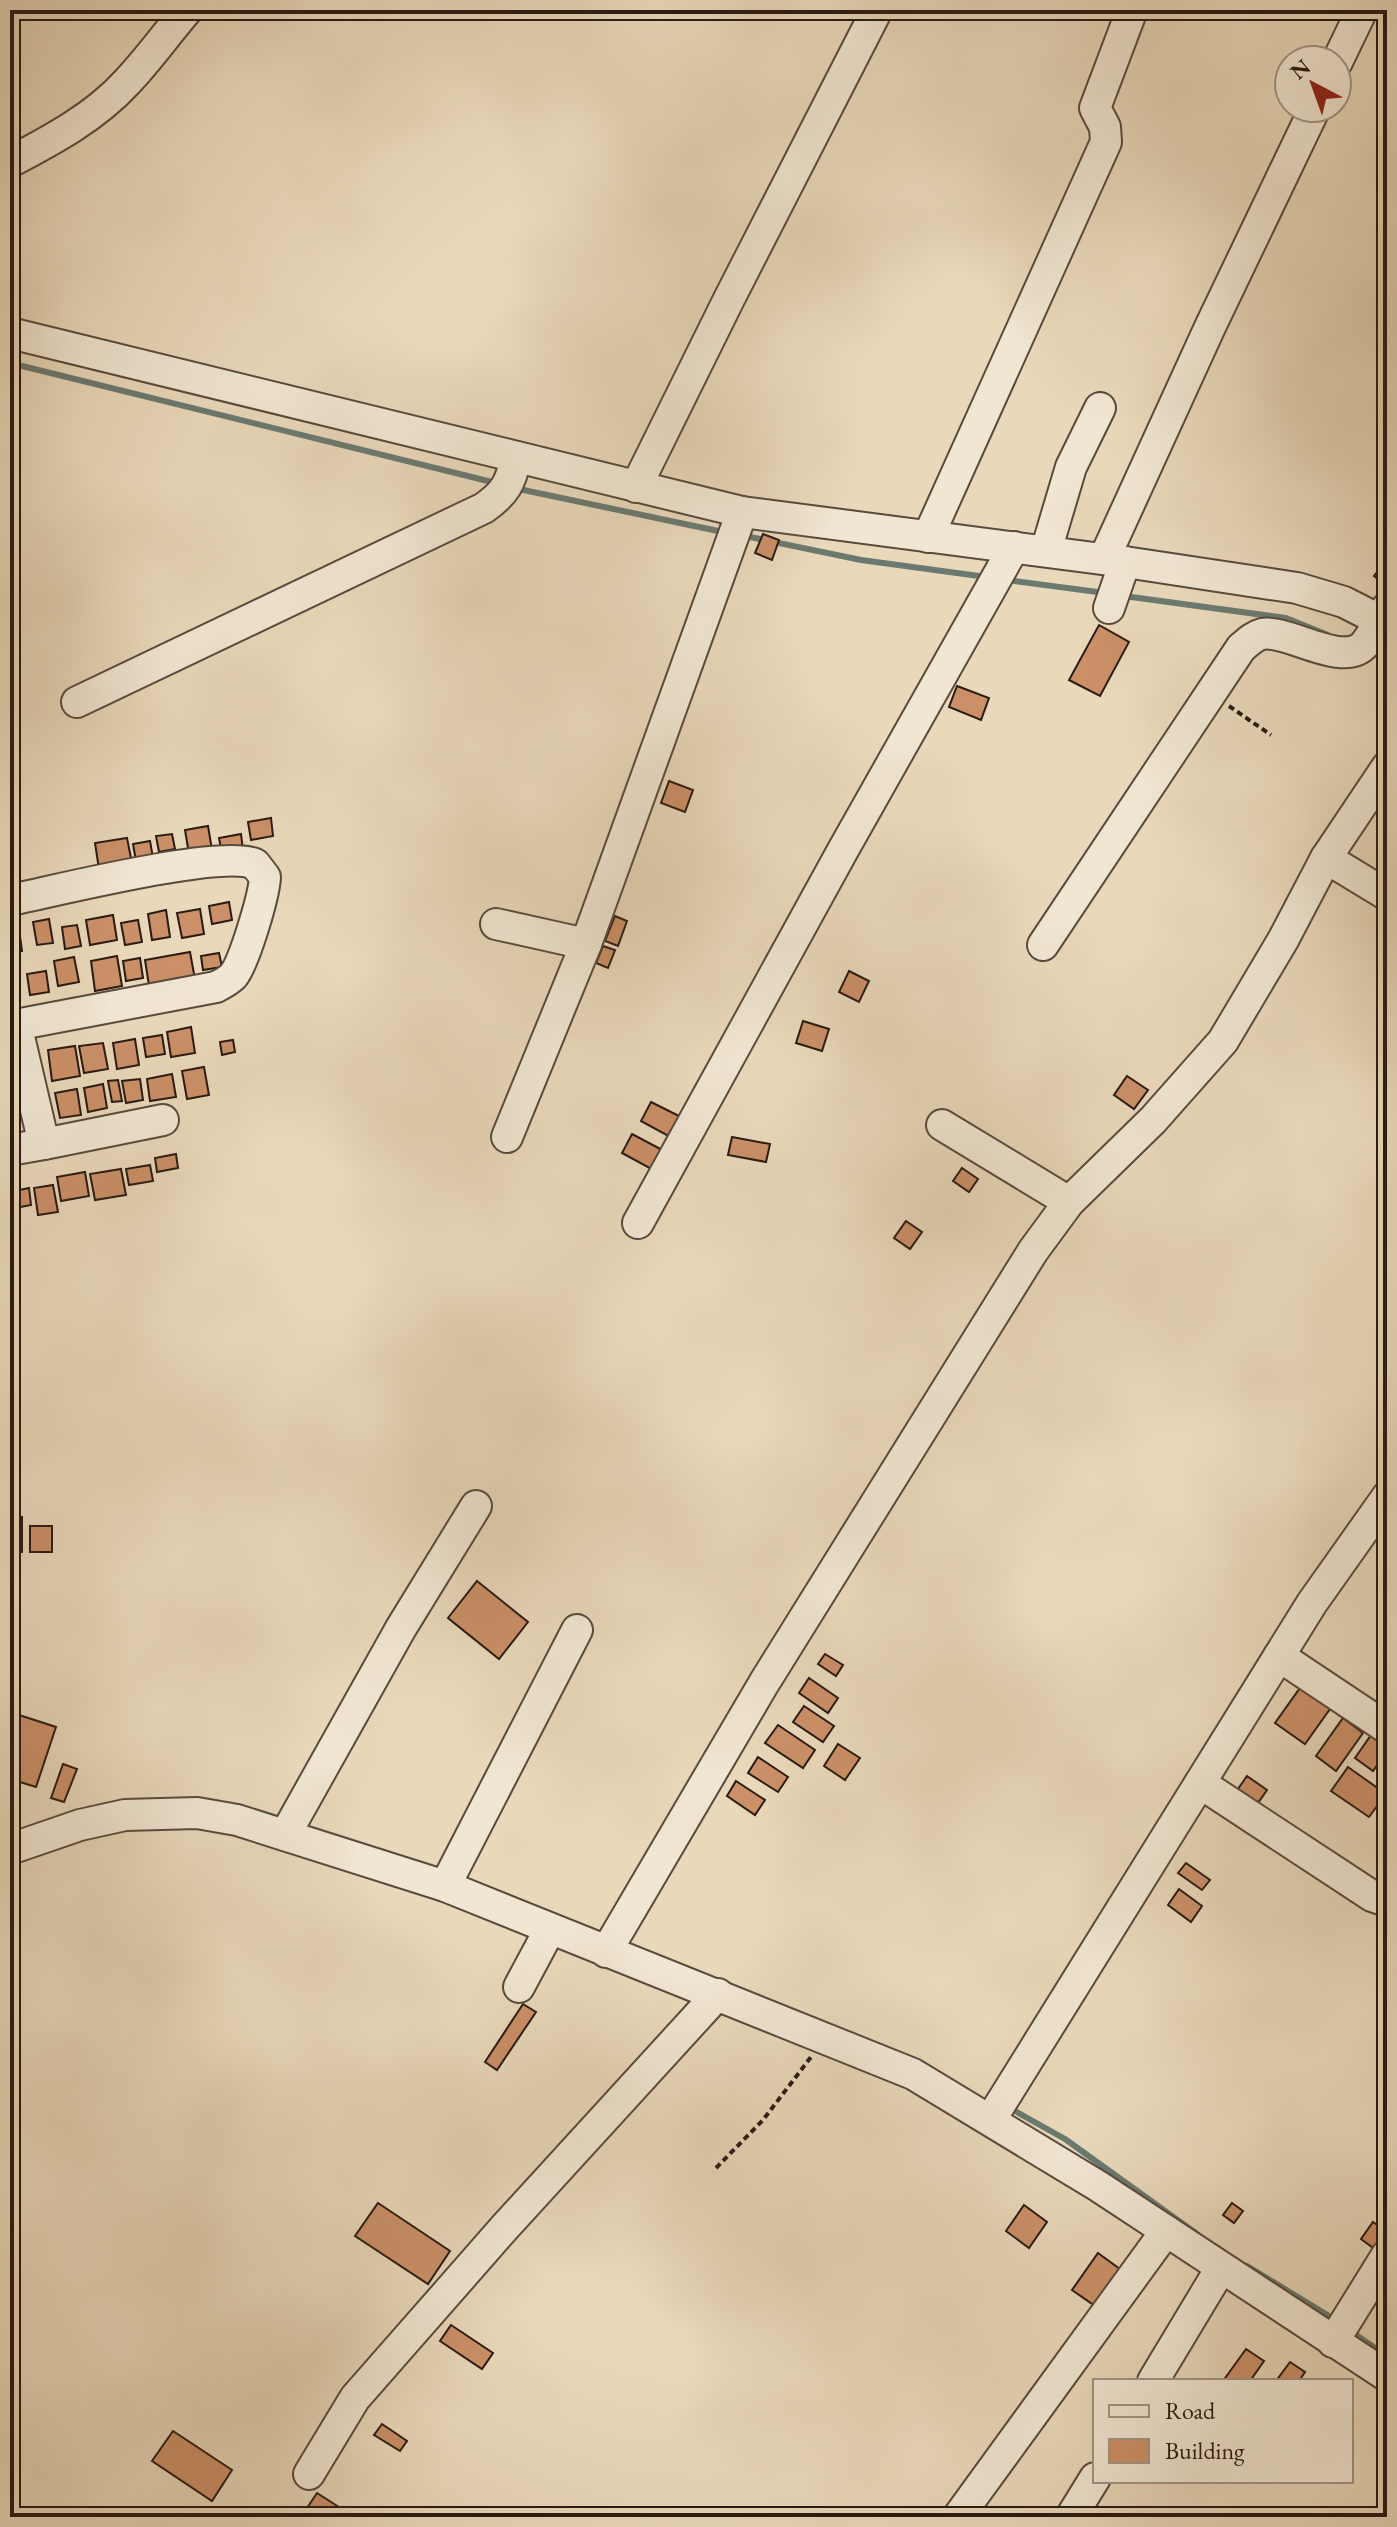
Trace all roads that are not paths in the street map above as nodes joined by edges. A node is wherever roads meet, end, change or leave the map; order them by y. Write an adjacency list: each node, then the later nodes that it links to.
1 (187, 10): 7 (street)
2 (877, 10): 11 (street)
3 (1132, 10): 13 (street)
4 (1362, 10): 5 (street)
5 (1346, 44)
6 (1307, 124): 16 (street)
7 (10, 162)
8 (10, 333): 10 (street)
9 (1100, 408): 14 (street)
10 (509, 479): 11 (street); 18 (street)
11 (636, 487): 12 (street)
12 (736, 530): 13 (street); 24 (street)
13 (928, 537): 15 (street)
14 (1046, 551): 15 (street); 16 (street)
15 (1002, 569): 33 (street)
16 (1115, 581): 17 (street)
17 (1384, 617): 25 (street)
18 (77, 702)
19 (1387, 767): 20 (street)
20 (1326, 858): 21 (street); 32 (street)
21 (1387, 895)
22 (10, 900): 26 (street)
23 (496, 924): 24 (street)
24 (586, 944): 29 (street)
25 (1043, 945)
26 (13, 1025): 30 (street)
27 (163, 1120): 30 (street)
28 (942, 1125): 32 (street)
29 (507, 1137)
30 (44, 1144): 31 (street)
31 (10, 1150)
32 (1069, 1202): 45 (street)
33 (638, 1223)
34 (1387, 1497): 37 (street)
35 (476, 1506): 40 (street)
36 (577, 1630): 42 (street)
37 (1279, 1656): 38 (street); 39 (street)
38 (1387, 1728)
39 (1200, 1783): 43 (street); 48 (street)
40 (285, 1835): 41 (street); 42 (street)
41 (10, 1849)
42 (445, 1886): 44 (street)
43 (1387, 1901)
44 (550, 1929): 45 (street); 46 (street)
45 (606, 1952): 47 (street)
46 (519, 1987)
47 (718, 1994): 48 (street); 55 (street)
48 (991, 2119): 49 (street)
49 (1166, 2231): 51 (street); 57 (street)
50 (1387, 2255): 52 (street)
51 (1221, 2268): 52 (street); 54 (street)
52 (1333, 2342): 53 (street)
53 (1387, 2376)
54 (1154, 2379)
55 (309, 2474)
56 (1093, 2481): 58 (street)
57 (958, 2517)
58 (1071, 2517)

